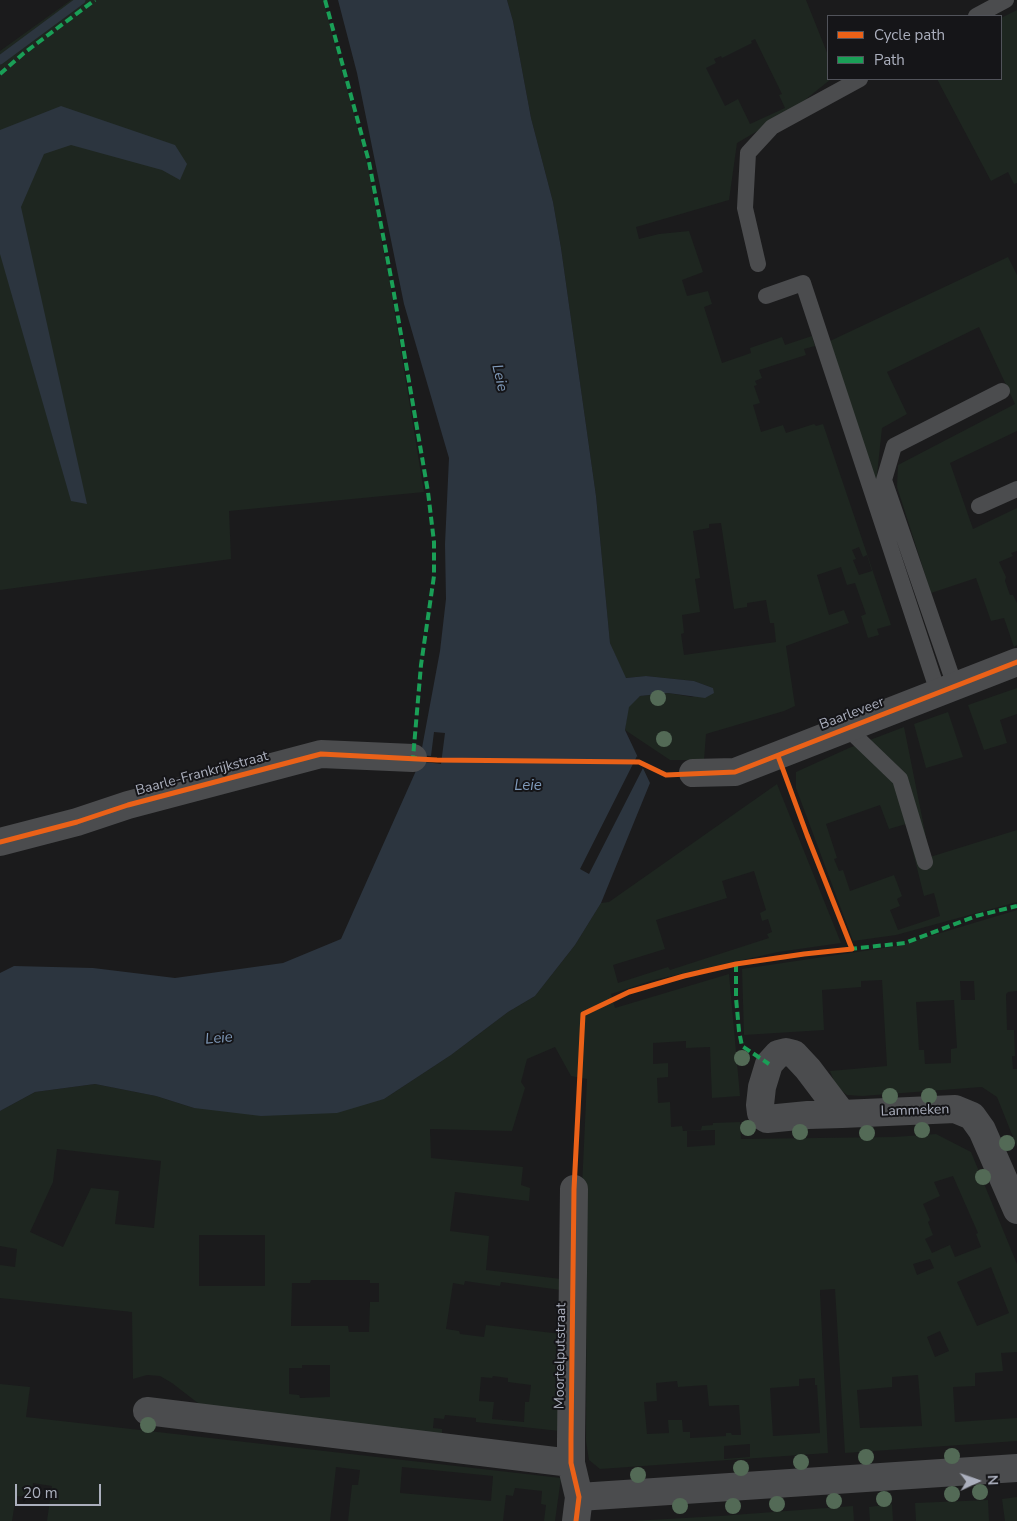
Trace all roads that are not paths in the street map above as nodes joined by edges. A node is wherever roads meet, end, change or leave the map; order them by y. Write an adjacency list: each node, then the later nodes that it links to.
1 (1006, 0): 2 (lane)
2 (978, 15)
3 (858, 80): 4 (lane)
4 (758, 264)
5 (766, 296): 10 (lane)
6 (1002, 391): 10 (lane)
7 (1017, 489): 8 (lane)
8 (979, 506)
9 (1017, 662): 10 (street, Baarleveer)
10 (946, 689): 11 (street, Baarleveer)
11 (847, 728): 13 (street, Baarleveer); 15 (lane)
12 (413, 758): 14 (street, Baarle-Frankrijkstraat)
13 (693, 773)
14 (0, 842)
15 (926, 862)
16 (842, 1114): 18 (street, Lammeken)
17 (574, 1189): 20 (street, Moortelputstraat)
18 (1017, 1210)
19 (147, 1411): 20 (street)
20 (571, 1463): 22 (street, Moortelputstraat)
21 (1017, 1468): 22 (street, Moortelputstraat)
22 (578, 1509)

